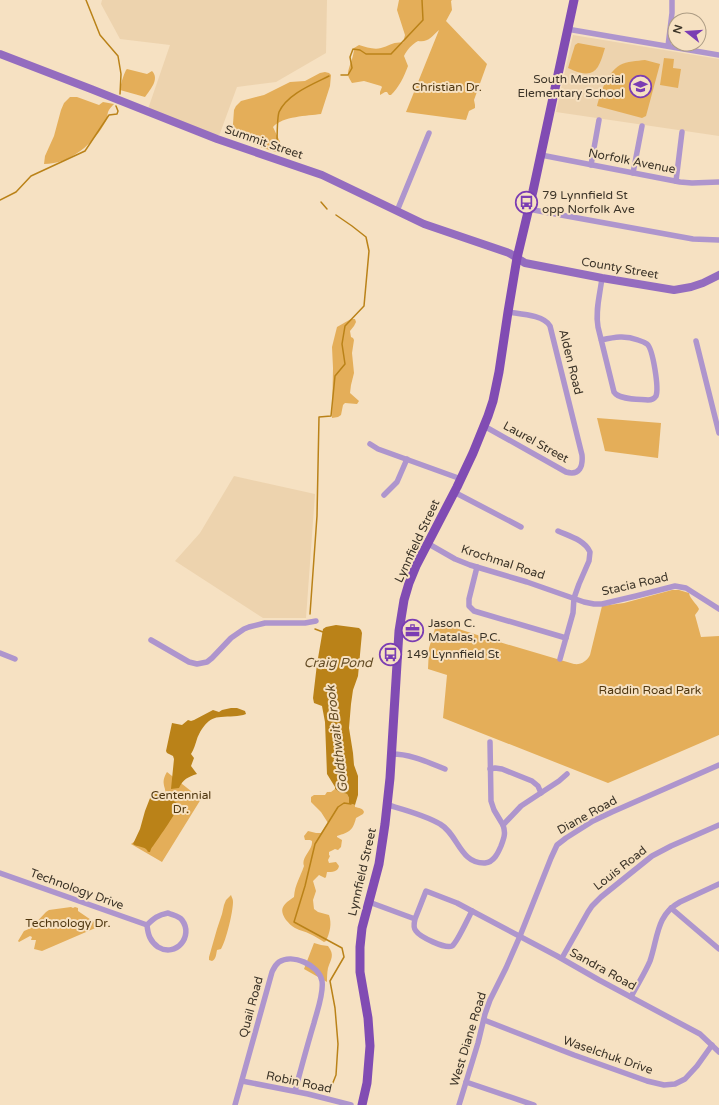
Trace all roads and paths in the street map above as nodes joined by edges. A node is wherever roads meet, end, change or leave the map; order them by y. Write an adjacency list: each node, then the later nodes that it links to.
1 (574, 0): 4 (main road, Lynnfield Street)
2 (672, 0): 3 (street)
3 (671, 12)
4 (568, 28): 5 (street); 13 (main road, Lynnfield Street)
5 (667, 46)
6 (702, 52): 8 (street)
7 (0, 54): 19 (main road, Summit Street)
8 (719, 55)
9 (599, 120): 14 (street)
10 (642, 126): 15 (street)
11 (682, 132): 16 (street)
12 (429, 133): 19 (street)
13 (541, 156): 14 (street, Norfolk Avenue); 18 (main road, Lynnfield Street)
14 (591, 165): 15 (street, Norfolk Avenue)
15 (633, 173): 16 (street, Norfolk Avenue)
16 (676, 181): 17 (street, Norfolk Avenue)
17 (719, 182)
18 (528, 209): 20 (street); 21 (main road, Lynnfield Street)
19 (397, 211): 21 (main road, Summit Street)
20 (719, 240)
21 (517, 258): 23 (main road, County Street); 24 (main road, Lynnfield Street)
22 (719, 275): 23 (main road, County Street)
23 (602, 278): 25 (street)
24 (508, 312): 27 (main road, Lynnfield Street); 30 (street, Alden Road)
25 (601, 340): 25 (street)
26 (696, 341): 28 (street)
27 (484, 426): 30 (street, Laurel Street); 32 (main road, Lynnfield Street)
28 (719, 433)
29 (370, 444): 31 (street)
30 (580, 448)
31 (407, 459): 32 (street); 34 (street)
32 (460, 479): 33 (main road, Lynnfield Street)
33 (454, 492): 35 (street); 37 (main road, Lynnfield Street)
34 (384, 496)
35 (521, 527)
36 (558, 531): 39 (street)
37 (427, 543): 38 (street, Krochmal Road); 48 (main road, Lynnfield Street)
38 (477, 567): 39 (street, Krochmal Road); 42 (street)
39 (574, 598): 40 (street, Stacia Road); 42 (street)
40 (719, 609)
41 (316, 622): 43 (street)
42 (566, 638): 46 (street)
43 (151, 640)
44 (0, 653): 45 (street)
45 (15, 659)
46 (560, 659)
47 (490, 742): 51 (street)
48 (392, 754): 50 (street); 54 (main road, Lynnfield Street)
49 (719, 765): 64 (street, Diane Road)
50 (445, 769)
51 (490, 769): 53 (street); 55 (street)
52 (567, 774): 53 (street)
53 (541, 793): 55 (street)
54 (388, 805): 55 (street); 59 (main road, Lynnfield Street)
55 (503, 825)
56 (719, 825): 66 (street, Louis Road)
57 (0, 873): 63 (street, Technology Drive)
58 (719, 884): 60 (street)
59 (369, 902): 62 (street); 76 (main road, Lynnfield Street)
60 (671, 908): 65 (street); 67 (street)
61 (472, 911): 62 (street); 62 (street); 64 (street, Sandra Road)
62 (415, 919)
63 (148, 925): 63 (street)
64 (520, 936): 66 (street, Sandra Road); 68 (street, West Diane Road)
65 (719, 949)
66 (562, 958): 67 (street, Sandra Road)
67 (631, 997): 69 (street, Sandra Road)
68 (484, 1020): 69 (street, Waselchuk Drive); 72 (street, West Diane Road)
69 (712, 1045): 70 (street, Sandra Road)
70 (719, 1052)
71 (242, 1081): 73 (street, Robin Road); 73 (street, Quail Road); 74 (street, Quail Road)
72 (466, 1082): 77 (street, West Diane Road); 78 (street)
73 (295, 1091): 75 (street, Robin Road)
74 (235, 1105)
75 (351, 1105)
76 (362, 1105)
77 (459, 1105)
78 (534, 1105)

